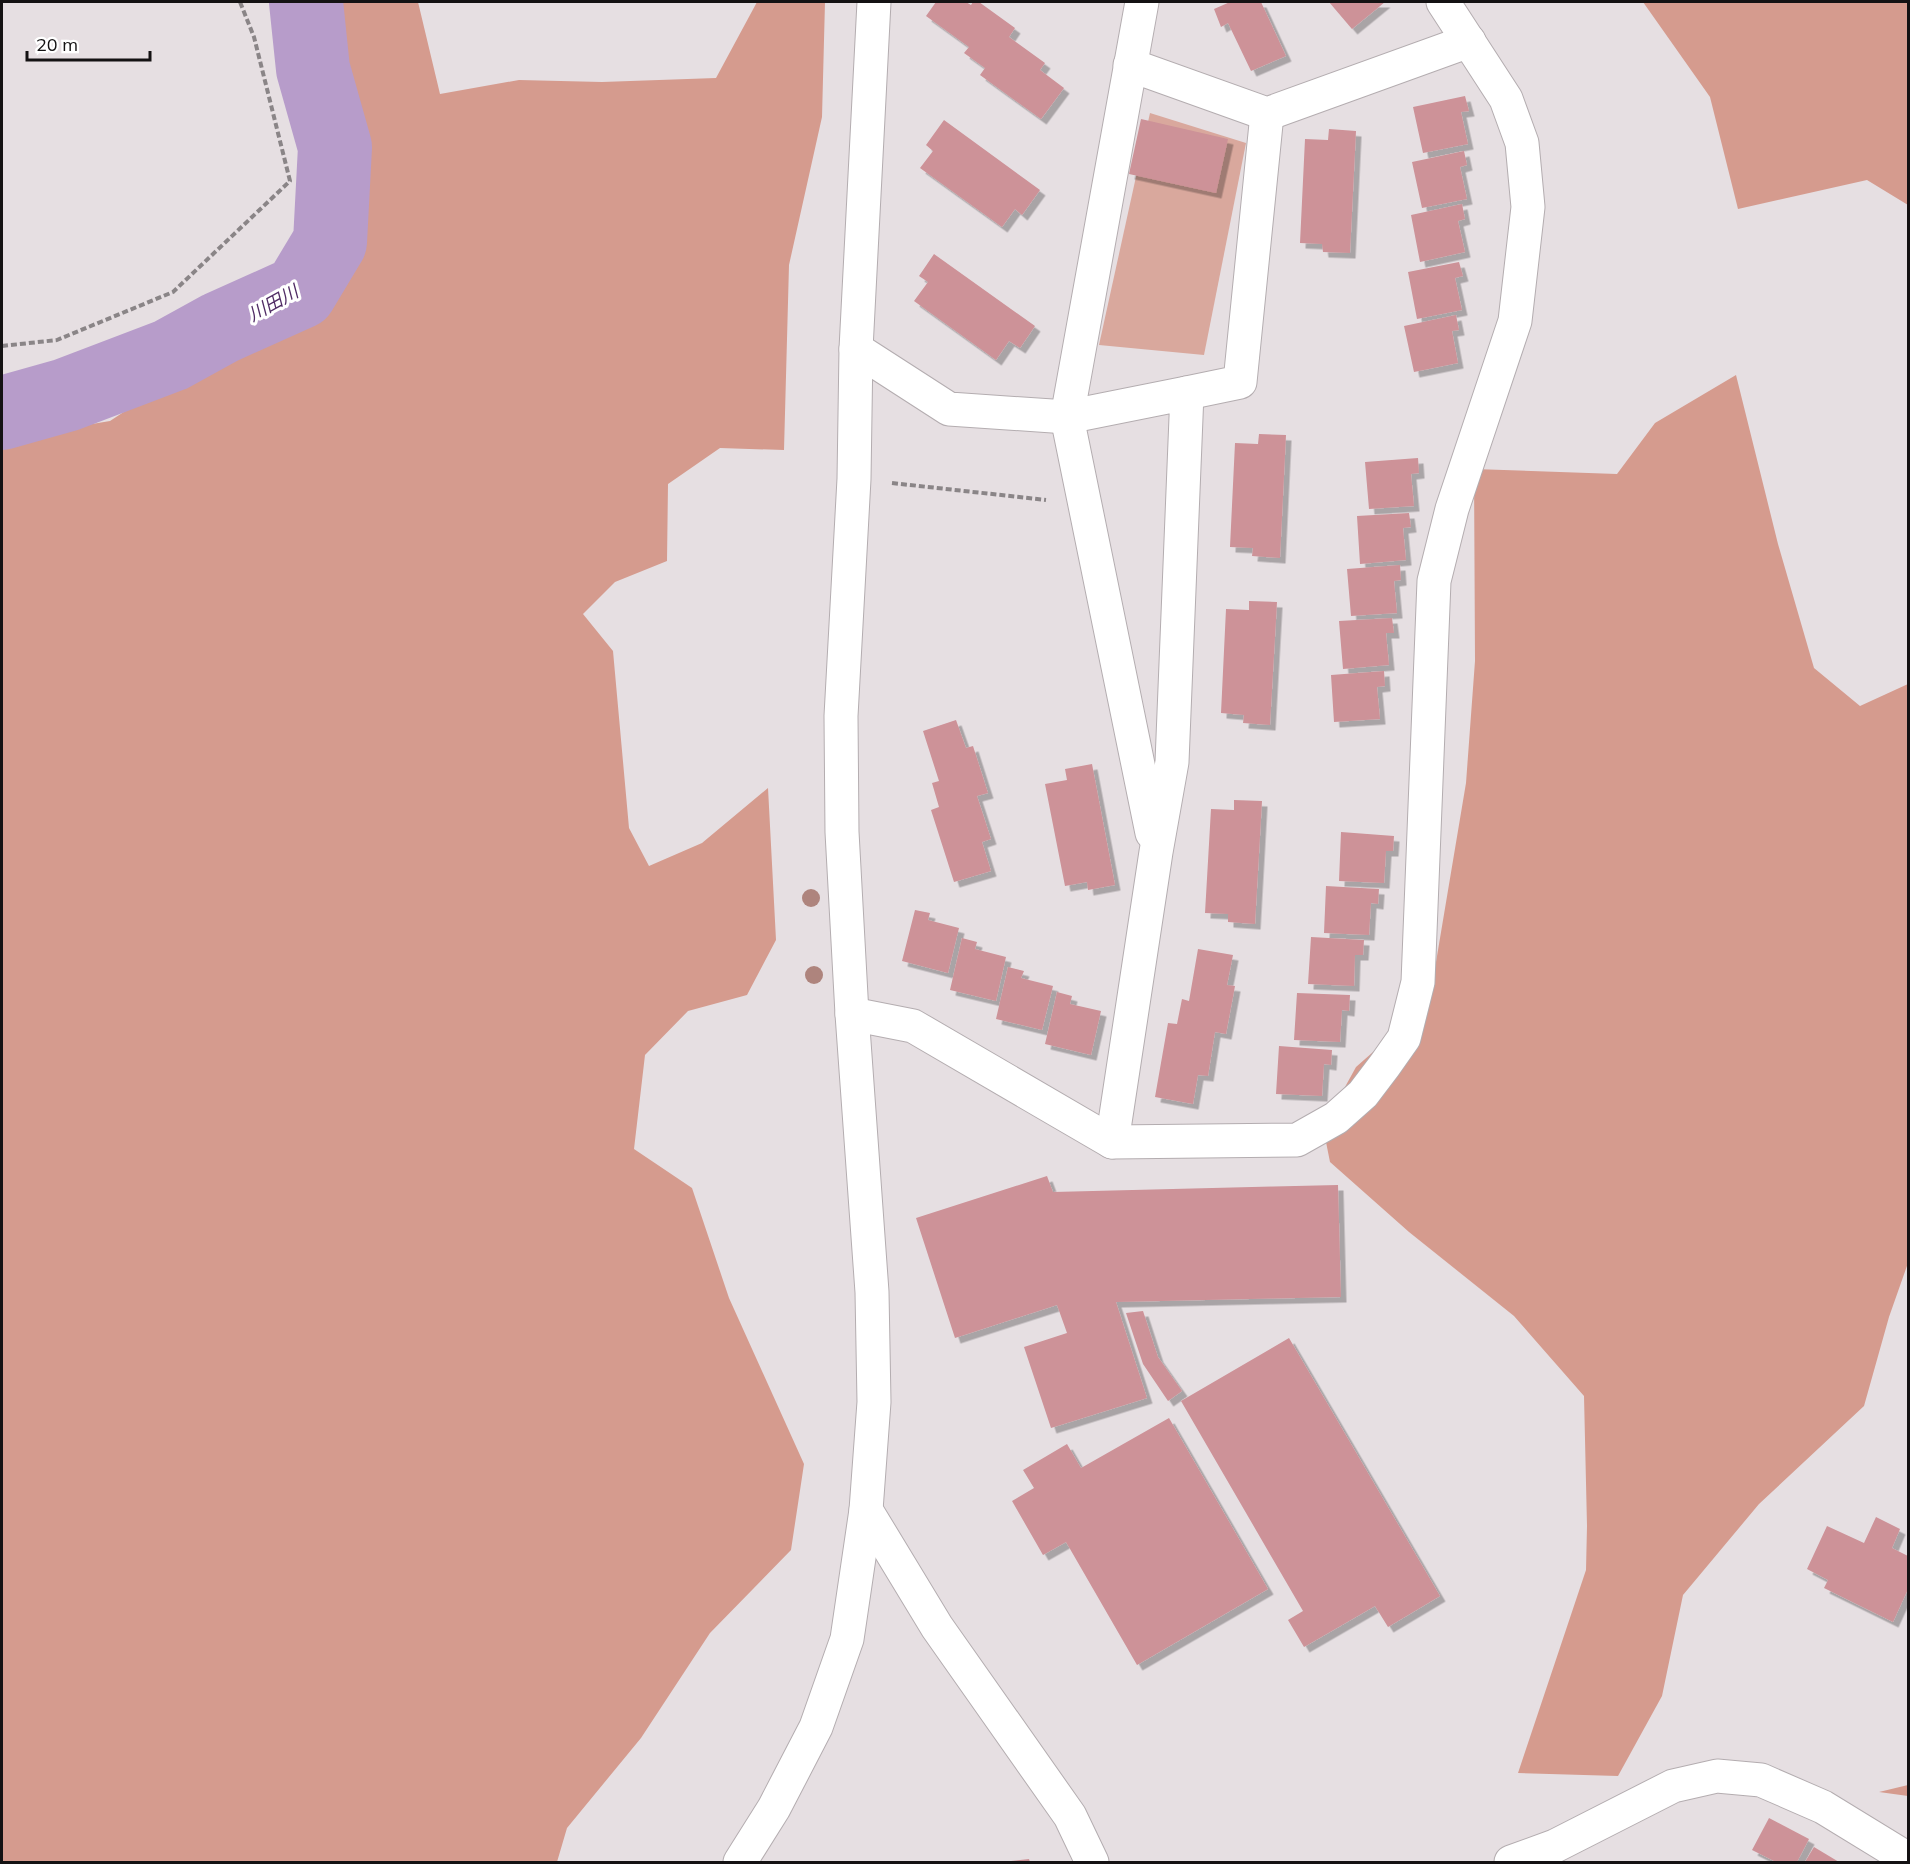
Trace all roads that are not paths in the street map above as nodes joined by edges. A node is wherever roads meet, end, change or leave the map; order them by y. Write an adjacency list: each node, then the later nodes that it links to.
1 (874, 2): 7 (street)
2 (1142, 2): 5 (street)
3 (1443, 2): 4 (street)
4 (1469, 41): 6 (street); 12 (street)
5 (1130, 65): 6 (street); 9 (street)
6 (1267, 114): 8 (street)
7 (856, 349): 9 (street); 11 (street)
8 (1187, 393): 9 (street); 10 (street)
9 (1067, 417): 10 (street)
10 (1156, 852): 12 (street)
11 (852, 1014): 12 (street); 13 (street)
12 (1112, 1142)
13 (866, 1510): 15 (street); 16 (street)
14 (1908, 1859): 17 (street)
15 (740, 1863)
16 (1092, 1863)
17 (1511, 1863)

